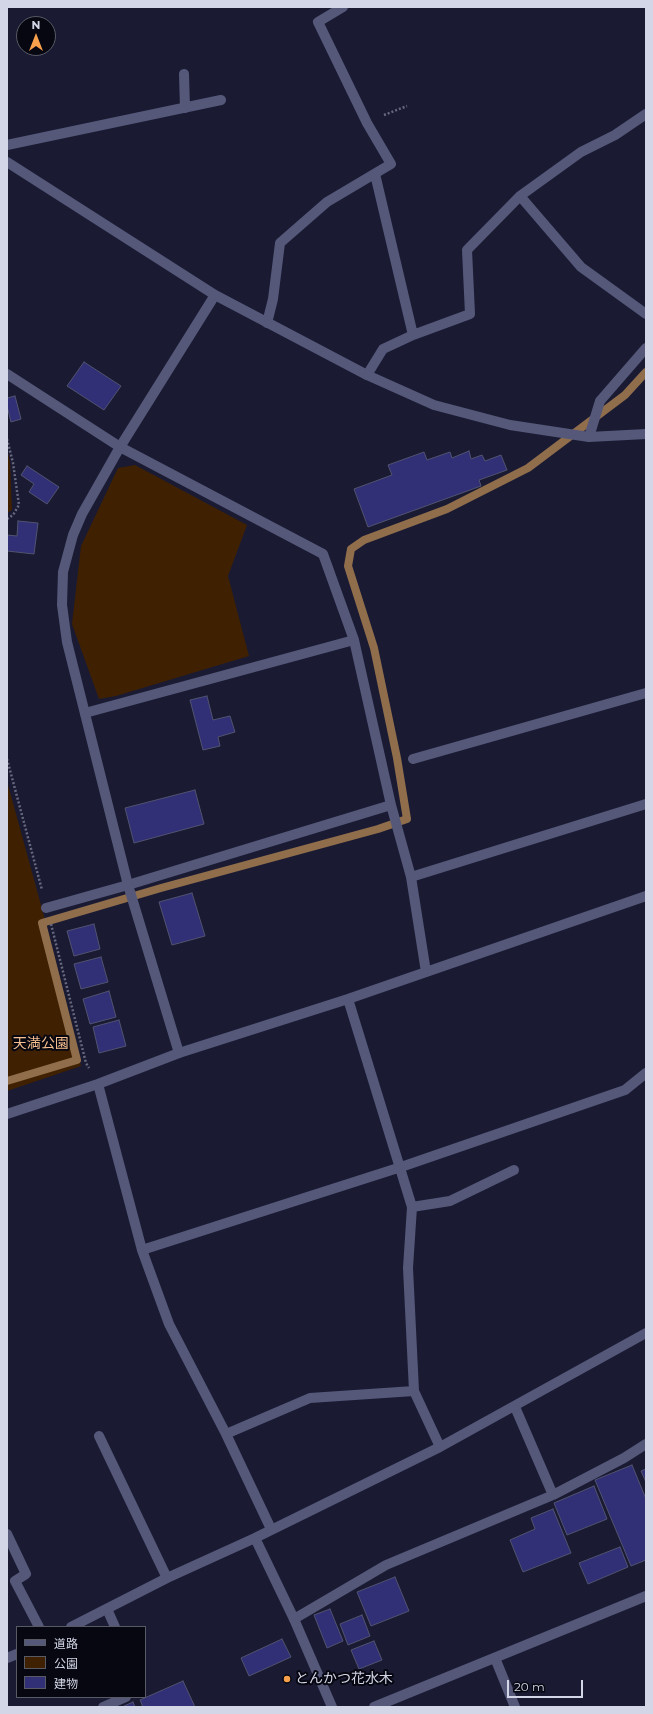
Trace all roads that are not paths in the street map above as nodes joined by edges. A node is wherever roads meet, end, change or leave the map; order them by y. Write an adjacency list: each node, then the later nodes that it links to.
1 (343, 7): 8 (street)
2 (184, 74): 4 (street)
3 (221, 100): 4 (street)
4 (185, 108): 6 (street)
5 (646, 114): 9 (street)
6 (7, 145)
7 (7, 162): 10 (street)
8 (375, 174): 12 (street); 13 (street)
9 (520, 196): 11 (street); 13 (street)
10 (215, 295): 12 (street); 19 (street)
11 (646, 314)
12 (267, 324): 16 (street)
13 (413, 335): 16 (street)
14 (646, 348): 18 (street)
15 (7, 374): 19 (street)
16 (367, 375): 18 (street)
17 (646, 434): 18 (street)
18 (589, 437)
19 (120, 447): 20 (street); 22 (street)
20 (354, 640): 22 (street); 25 (street)
21 (646, 693): 23 (street)
22 (85, 713): 27 (street)
23 (413, 759)
24 (646, 804): 26 (street)
25 (391, 805): 26 (street); 27 (street)
26 (411, 877): 30 (street)
27 (128, 885): 29 (street); 32 (street)
28 (646, 896): 30 (street)
29 (46, 908)
30 (426, 972): 31 (street)
31 (348, 999): 32 (street); 36 (street)
32 (179, 1054): 34 (street)
33 (646, 1073): 36 (street)
34 (98, 1084): 35 (street); 39 (street)
35 (7, 1114)
36 (401, 1167): 38 (street); 39 (street)
37 (514, 1170): 38 (street)
38 (412, 1207): 41 (street)
39 (142, 1250): 43 (street)
40 (646, 1333): 42 (street)
41 (414, 1391): 43 (street); 46 (street)
42 (515, 1407): 46 (street); 47 (street)
43 (226, 1434): 48 (street)
44 (99, 1436): 51 (street)
45 (646, 1444): 47 (street)
46 (440, 1447): 48 (street)
47 (553, 1495): 54 (street)
48 (271, 1529): 50 (street)
49 (7, 1534): 55 (street)
50 (255, 1538): 51 (street); 54 (street)
51 (167, 1578): 53 (street)
52 (646, 1596): 58 (street)
53 (107, 1609): 56 (street); 57 (street)
54 (294, 1619): 61 (street)
55 (38, 1626)
56 (73, 1626)
57 (115, 1626)
58 (495, 1658): 62 (street); 63 (street)
59 (124, 1698): 60 (street)
60 (104, 1707)
61 (332, 1707)
62 (374, 1707)
63 (515, 1707)

